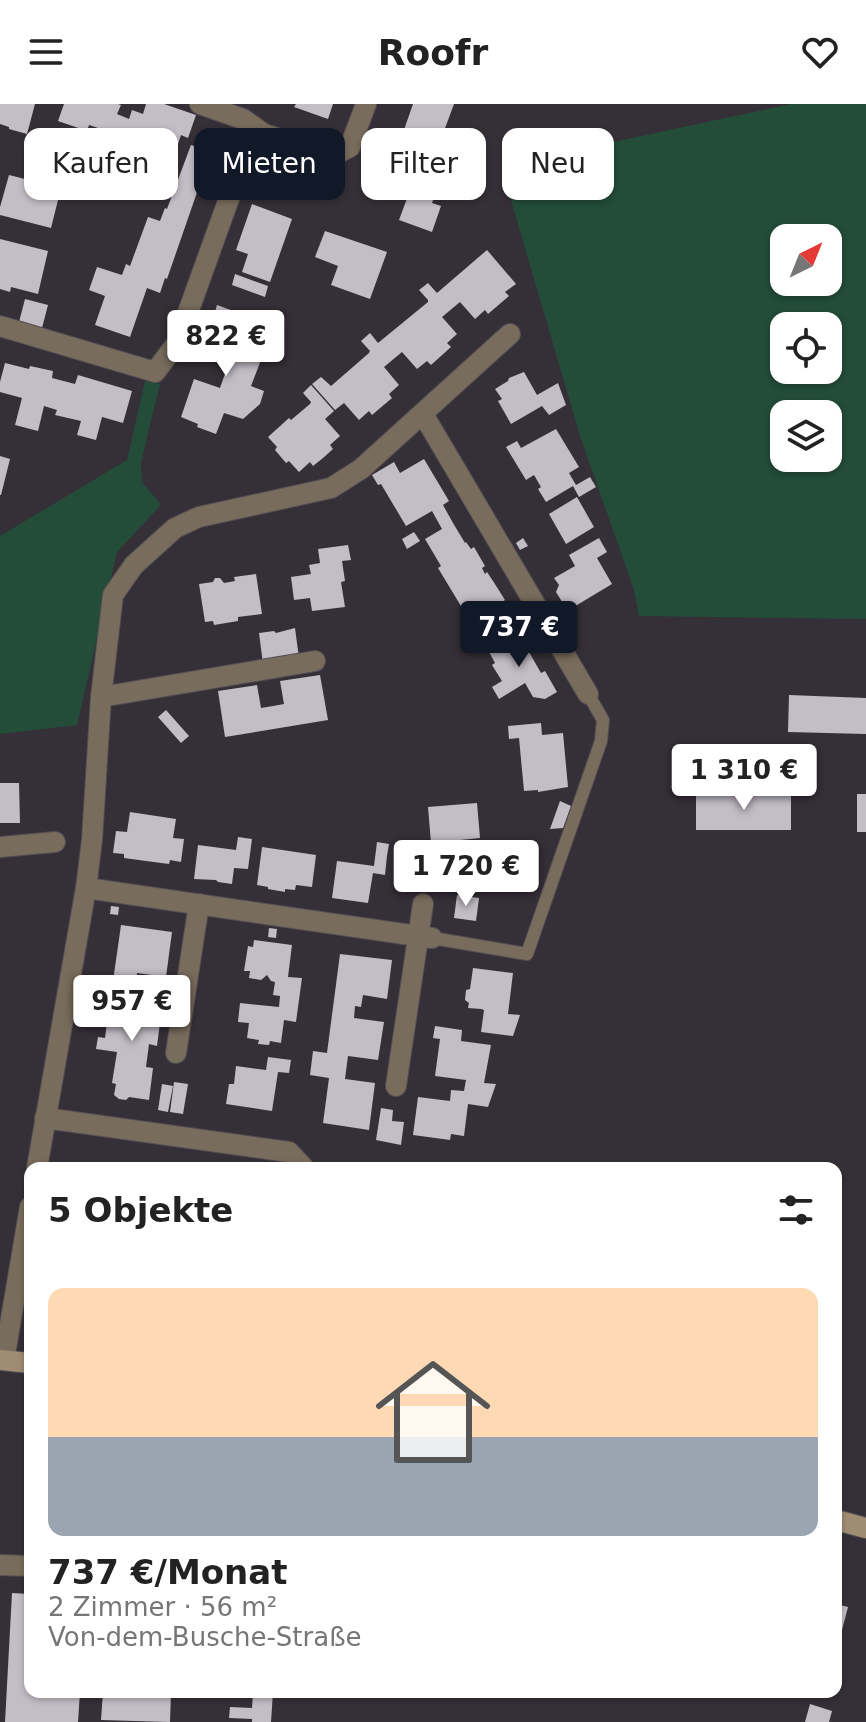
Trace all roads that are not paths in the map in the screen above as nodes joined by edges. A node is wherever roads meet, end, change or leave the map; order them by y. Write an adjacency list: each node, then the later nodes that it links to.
1 (200, 104): 3 (street)
2 (366, 104): 4 (street)
3 (256, 128)
4 (345, 150)
5 (228, 200): 6 (street)
6 (0, 326)
7 (510, 334): 8 (street)
8 (423, 414): 10 (street); 11 (street)
9 (315, 661): 11 (street)
10 (588, 694): 17 (lane)
11 (101, 697): 14 (street)
12 (55, 842): 13 (street)
13 (0, 847)
14 (86, 888): 15 (street); 20 (street)
15 (199, 904): 17 (street); 18 (street)
16 (423, 904): 17 (street)
17 (425, 937): 19 (street)
18 (176, 1053)
19 (396, 1086)
20 (45, 1118): 21 (street); 22 (street)
21 (38, 1162)
22 (298, 1162)
23 (24, 1240): 24 (street)
24 (2, 1360): 25 (street)
25 (24, 1362)
26 (842, 1522): 27 (street)
27 (866, 1528)
28 (0, 1565): 29 (street)
29 (24, 1566)

